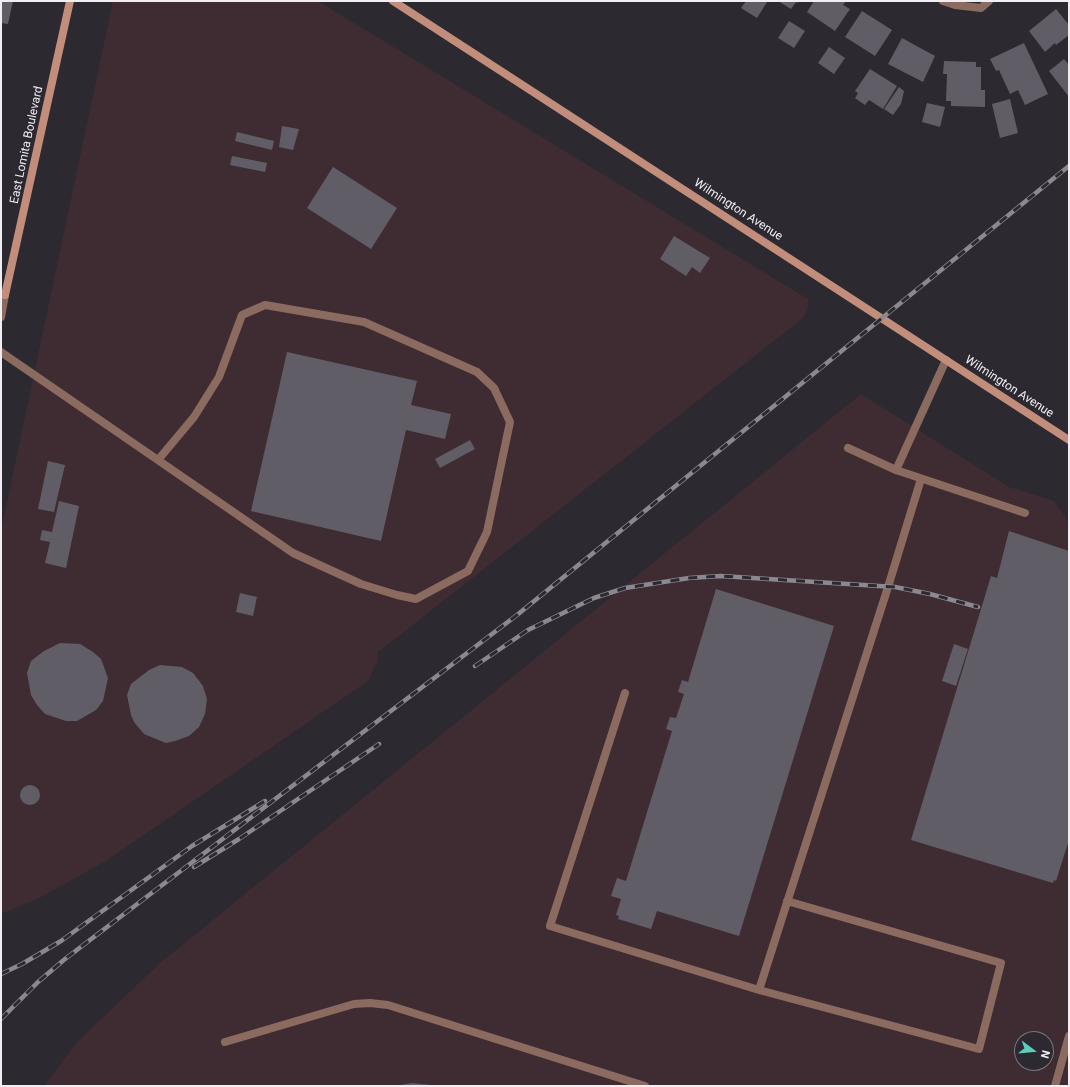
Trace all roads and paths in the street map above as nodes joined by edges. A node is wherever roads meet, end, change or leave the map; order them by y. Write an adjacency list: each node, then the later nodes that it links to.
1 (70, 1): 5 (main road, East Lomita Boulevard)
2 (394, 1): 8 (main road, Wilmington Avenue)
3 (943, 1): 4 (street)
4 (989, 1)
5 (3, 295): 6 (street, East Lomita Boulevard)
6 (1, 317)
7 (1, 352): 11 (street)
8 (946, 360): 9 (main road, Wilmington Avenue); 12 (street)
9 (1069, 440)
10 (848, 448): 12 (street)
11 (158, 460): 11 (street)
12 (896, 470): 13 (street)
13 (921, 479): 14 (street); 16 (street)
14 (1025, 513)
15 (625, 693): 17 (street)
16 (788, 901): 17 (street); 17 (street)
17 (759, 990)
18 (1069, 1036): 21 (street)
19 (225, 1042): 20 (street)
20 (646, 1086)
21 (1055, 1086)

